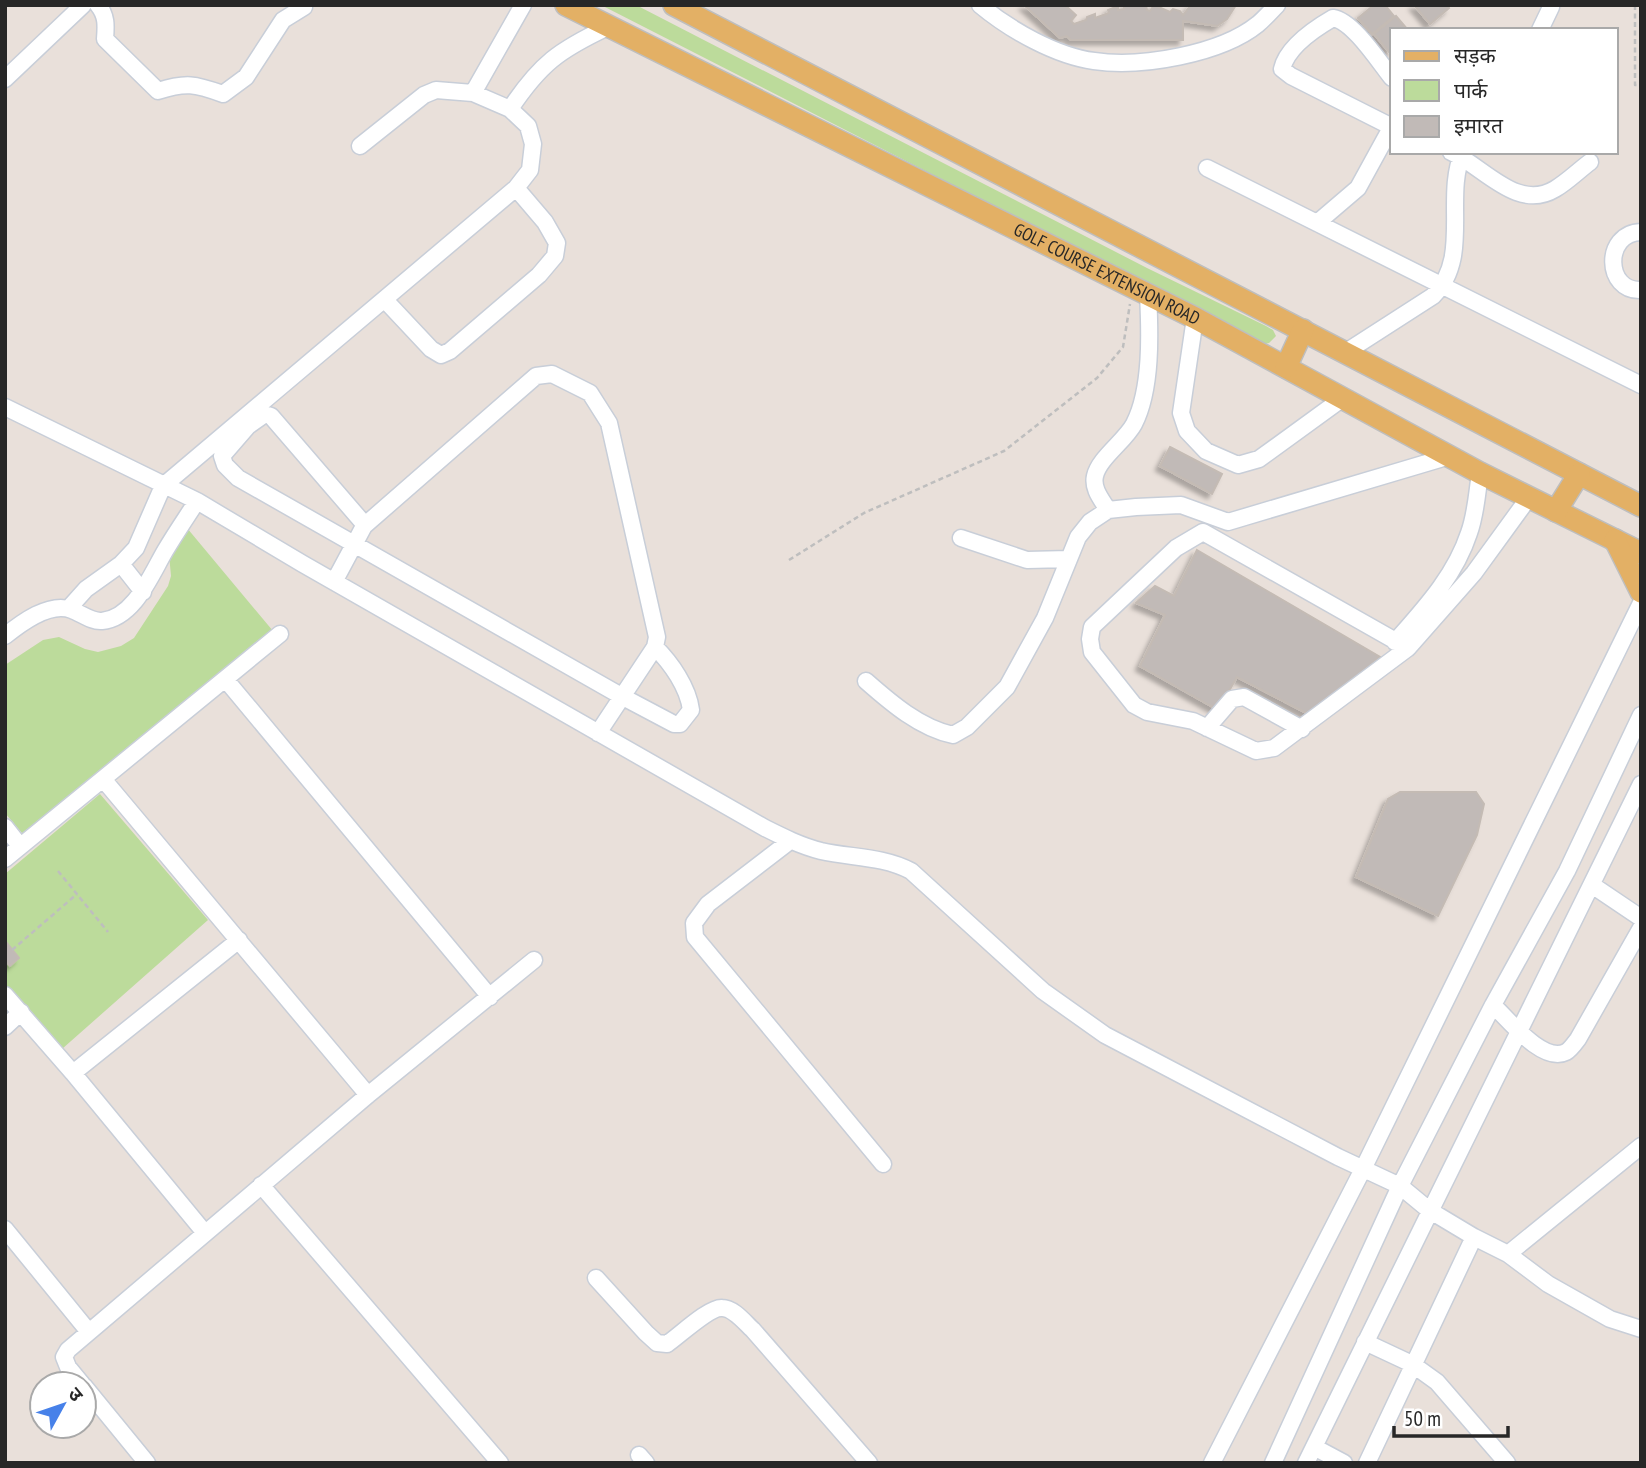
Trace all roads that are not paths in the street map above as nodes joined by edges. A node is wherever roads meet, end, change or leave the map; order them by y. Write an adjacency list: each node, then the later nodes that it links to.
1 (83, 5): 13 (street)
2 (98, 5): 3 (street)
3 (303, 5)
4 (523, 5): 14 (street)
5 (566, 5): 10 (main road, GOLF COURSE EXTENSION ROAD)
6 (674, 5): 30 (main road)
7 (980, 5): 8 (street)
8 (1277, 5)
9 (1551, 7): 11 (street)
10 (608, 27): 15 (street); 26 (main road, GOLF COURSE EXTENSION ROAD)
11 (1541, 28)
12 (1390, 76): 16 (street)
13 (5, 79)
14 (473, 93): 15 (street); 18 (street)
15 (510, 109): 22 (street)
16 (1390, 126)
17 (1390, 131): 23 (street)
18 (360, 146)
19 (1459, 154): 20 (street); 25 (street)
20 (1590, 162)
21 (1207, 168): 23 (street)
22 (516, 188): 28 (street); 28 (street)
23 (1317, 223): 25 (street)
24 (1641, 232): 27 (street)
25 (1442, 286): 31 (street); 33 (street)
26 (1140, 290): 29 (main road, GOLF COURSE EXTENSION ROAD); 43 (street)
27 (1641, 290)
28 (385, 300): 39 (street)
29 (1195, 318): 32 (main road, GOLF COURSE EXTENSION ROAD); 34 (street)
30 (1303, 330): 31 (main road); 32 (main road)
31 (1346, 352): 38 (main road)
32 (1286, 367): 34 (main road, GOLF COURSE EXTENSION ROAD)
33 (1641, 385)
34 (1343, 398): 36 (main road, GOLF COURSE EXTENSION ROAD)
35 (5, 407): 39 (street)
36 (1450, 456): 37 (main road, GOLF COURSE EXTENSION ROAD); 43 (street)
37 (1480, 473): 40 (main road, GOLF COURSE EXTENSION ROAD); 59 (street)
38 (1579, 474): 42 (main road); 44 (main road)
39 (163, 486): 41 (street); 51 (street)
40 (1530, 496): 44 (main road, GOLF COURSE EXTENSION ROAD); 59 (street)
41 (197, 501): 52 (street); 53 (street)
42 (1641, 506)
43 (1108, 510): 50 (street)
44 (1556, 512): 47 (main road, GOLF COURSE EXTENSION ROAD)
45 (365, 525): 48 (street); 48 (street); 60 (street)
46 (961, 538): 50 (street)
47 (1615, 540): 49 (main road, GOLF COURSE EXTENSION ROAD); 54 (main road)
48 (355, 543): 52 (street); 63 (street)
49 (1641, 553)
50 (1069, 559): 62 (street)
51 (121, 564): 53 (street); 56 (street)
52 (334, 582): 67 (street)
53 (143, 592): 56 (street)
54 (1641, 592)
55 (1641, 603): 89 (street)
56 (69, 608): 58 (street)
57 (280, 634): 61 (street)
58 (5, 636)
59 (1402, 645): 65 (street); 66 (street)
60 (655, 647): 63 (street); 63 (street)
61 (226, 680): 68 (street); 80 (street)
62 (866, 681)
63 (623, 696): 67 (street)
64 (1641, 715): 81 (street)
65 (1207, 728): 66 (street); 66 (street)
66 (1302, 729)
67 (598, 733): 71 (street)
68 (103, 779): 72 (street); 77 (street)
69 (1641, 784): 74 (street)
70 (5, 827): 72 (street)
71 (790, 841): 88 (street); 89 (street)
72 (20, 846): 73 (street)
73 (5, 859)
74 (1591, 885): 75 (street); 84 (street)
75 (1641, 918)
76 (1641, 928): 84 (street)
77 (239, 940): 85 (street); 86 (street)
78 (534, 960): 80 (street)
79 (5, 995): 82 (street)
80 (490, 997): 86 (street)
81 (1493, 1005): 84 (street); 91 (street)
82 (21, 1012): 83 (street); 85 (street)
83 (5, 1027)
84 (1519, 1029): 92 (street)
85 (73, 1073): 94 (street)
86 (369, 1095): 90 (street)
87 (1641, 1146): 96 (street)
88 (883, 1164)
89 (1363, 1169): 91 (street); 108 (street)
90 (261, 1185): 94 (street); 106 (street)
91 (1400, 1186): 92 (street); 109 (street)
92 (1429, 1210): 95 (street); 100 (street)
93 (5, 1229): 99 (street)
94 (205, 1233): 99 (street)
95 (1474, 1237): 96 (street); 101 (street)
96 (1508, 1254): 98 (street)
97 (596, 1278): 107 (street)
98 (1641, 1329)
99 (89, 1332): 102 (street)
100 (1365, 1342): 101 (street); 104 (street)
101 (1412, 1364): 112 (street); 113 (street)
102 (70, 1370)
103 (98, 1403): 105 (street)
104 (1314, 1447): 110 (street); 111 (street)
105 (147, 1463)
106 (500, 1463)
107 (869, 1463)
108 (1212, 1463)
109 (1273, 1463)
110 (1306, 1463)
111 (1344, 1463)
112 (1367, 1463)
113 (1507, 1463)

